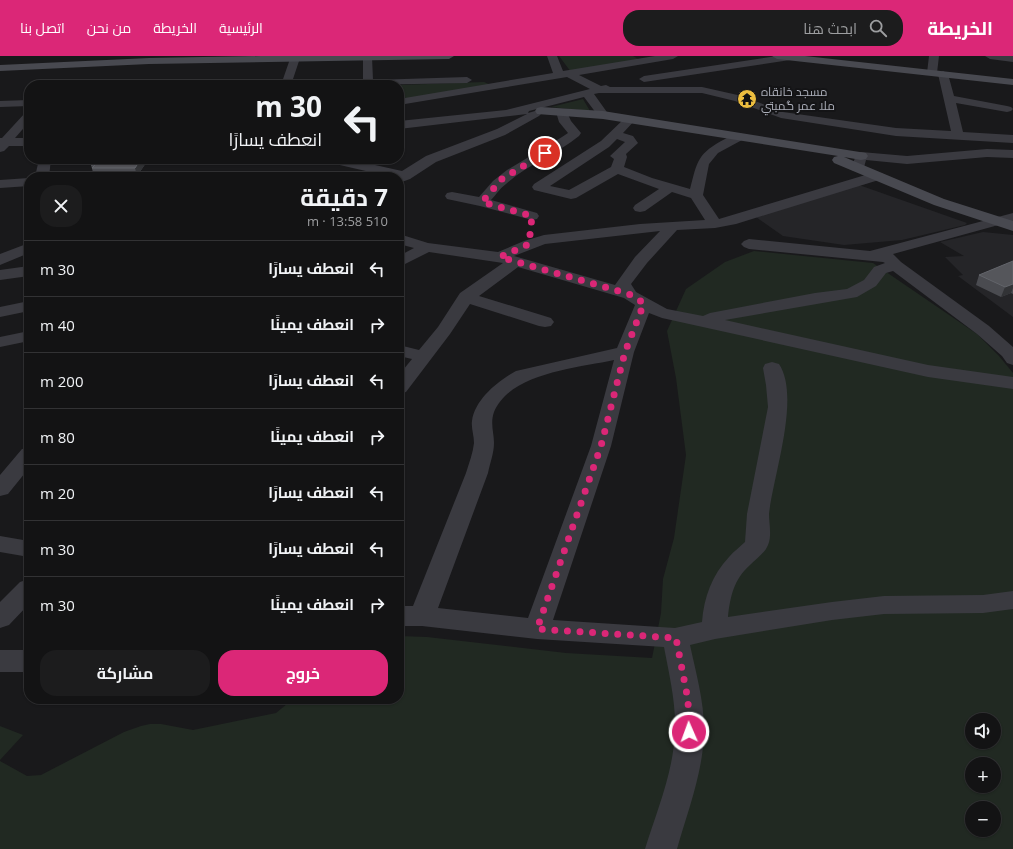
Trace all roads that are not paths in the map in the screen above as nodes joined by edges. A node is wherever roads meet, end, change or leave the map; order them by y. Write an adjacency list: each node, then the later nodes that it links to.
1 (449, 56): 7 (street)
2 (552, 56): 15 (street)
3 (673, 56): 10 (street)
4 (777, 56): 8 (street)
5 (934, 56): 14 (street)
6 (990, 56): 12 (street)
7 (367, 57): 9 (street); 18 (street)
8 (790, 57): 11 (street); 14 (street)
9 (295, 58): 13 (street); 17 (street)
10 (643, 58): 15 (street)
11 (754, 59): 16 (street)
12 (1013, 59)
13 (0, 68)
14 (937, 74): 20 (street); 25 (street)
15 (564, 75): 19 (street); 23 (street)
16 (668, 75): 22 (street); 23 (street)
17 (288, 80)
18 (368, 80)
19 (513, 81): 21 (street); 26 (street); 27 (street)
20 (1013, 82)
21 (404, 83)
22 (680, 89): 23 (street); 39 (street)
23 (600, 90): 24 (street)
24 (588, 93): 27 (street); 34 (street)
25 (949, 98): 30 (street); 39 (street)
26 (404, 101)
27 (553, 102): 31 (street); 32 (street)
28 (24, 103): 29 (street)
29 (0, 104)
30 (1007, 109)
31 (541, 111): 32 (street); 33 (street); 49 (street)
32 (510, 112): 37 (street)
33 (562, 112): 34 (street); 57 (street)
34 (603, 115): 36 (street)
35 (24, 120): 43 (street)
36 (630, 120): 38 (street); 40 (street)
37 (404, 124)
38 (614, 134): 47 (street); 53 (street)
39 (958, 135): 41 (street)
40 (738, 137): 45 (street); 55 (street)
41 (1011, 141)
42 (24, 142): 43 (street)
43 (1, 144)
44 (1013, 154): 45 (street)
45 (859, 162): 50 (street)
46 (351, 164): 48 (street)
47 (617, 169): 53 (street); 54 (street)
48 (383, 172)
49 (404, 176)
50 (877, 176): 61 (street); 62 (street)
51 (24, 182): 52 (street)
52 (0, 184)
53 (539, 187): 59 (street)
54 (671, 187): 55 (street); 58 (street)
55 (696, 195): 62 (street)
56 (452, 196): 57 (street)
57 (482, 202): 59 (street)
58 (640, 208)
59 (532, 216): 66 (street)
60 (1013, 217): 61 (street)
61 (997, 221): 64 (street); 70 (street)
62 (715, 224): 63 (street)
63 (673, 226): 66 (street); 77 (street)
64 (1013, 226)
65 (404, 240): 68 (street)
66 (529, 244): 72 (street)
67 (749, 244): 70 (street)
68 (427, 247): 71 (street); 72 (street)
69 (24, 250): 73 (street)
70 (884, 257): 80 (street); 87 (street)
71 (404, 259)
72 (507, 259): 76 (street); 77 (street)
73 (0, 260)
74 (24, 272): 75 (street)
75 (0, 275)
76 (466, 297): 81 (street); 86 (street)
77 (636, 298): 80 (street); 85 (street)
78 (24, 307): 79 (street)
79 (0, 312)
80 (698, 320): 90 (street)
81 (545, 322)
82 (24, 337): 83 (street)
83 (0, 342)
84 (404, 351): 86 (street)
85 (625, 352): 97 (street); 99 (street)
86 (423, 357): 89 (street)
87 (1013, 359)
88 (772, 368): 100 (street)
89 (404, 382)
90 (1013, 383)
91 (24, 460): 92 (street)
92 (0, 489)
93 (0, 544): 94 (street)
94 (24, 548)
95 (24, 593): 98 (street)
96 (1013, 600): 100 (street)
97 (410, 616): 99 (street)
98 (0, 618)
99 (537, 629): 101 (street)
100 (715, 629): 101 (street)
101 (676, 638): 104 (street)
102 (0, 661): 103 (street)
103 (24, 662)
104 (661, 849)

